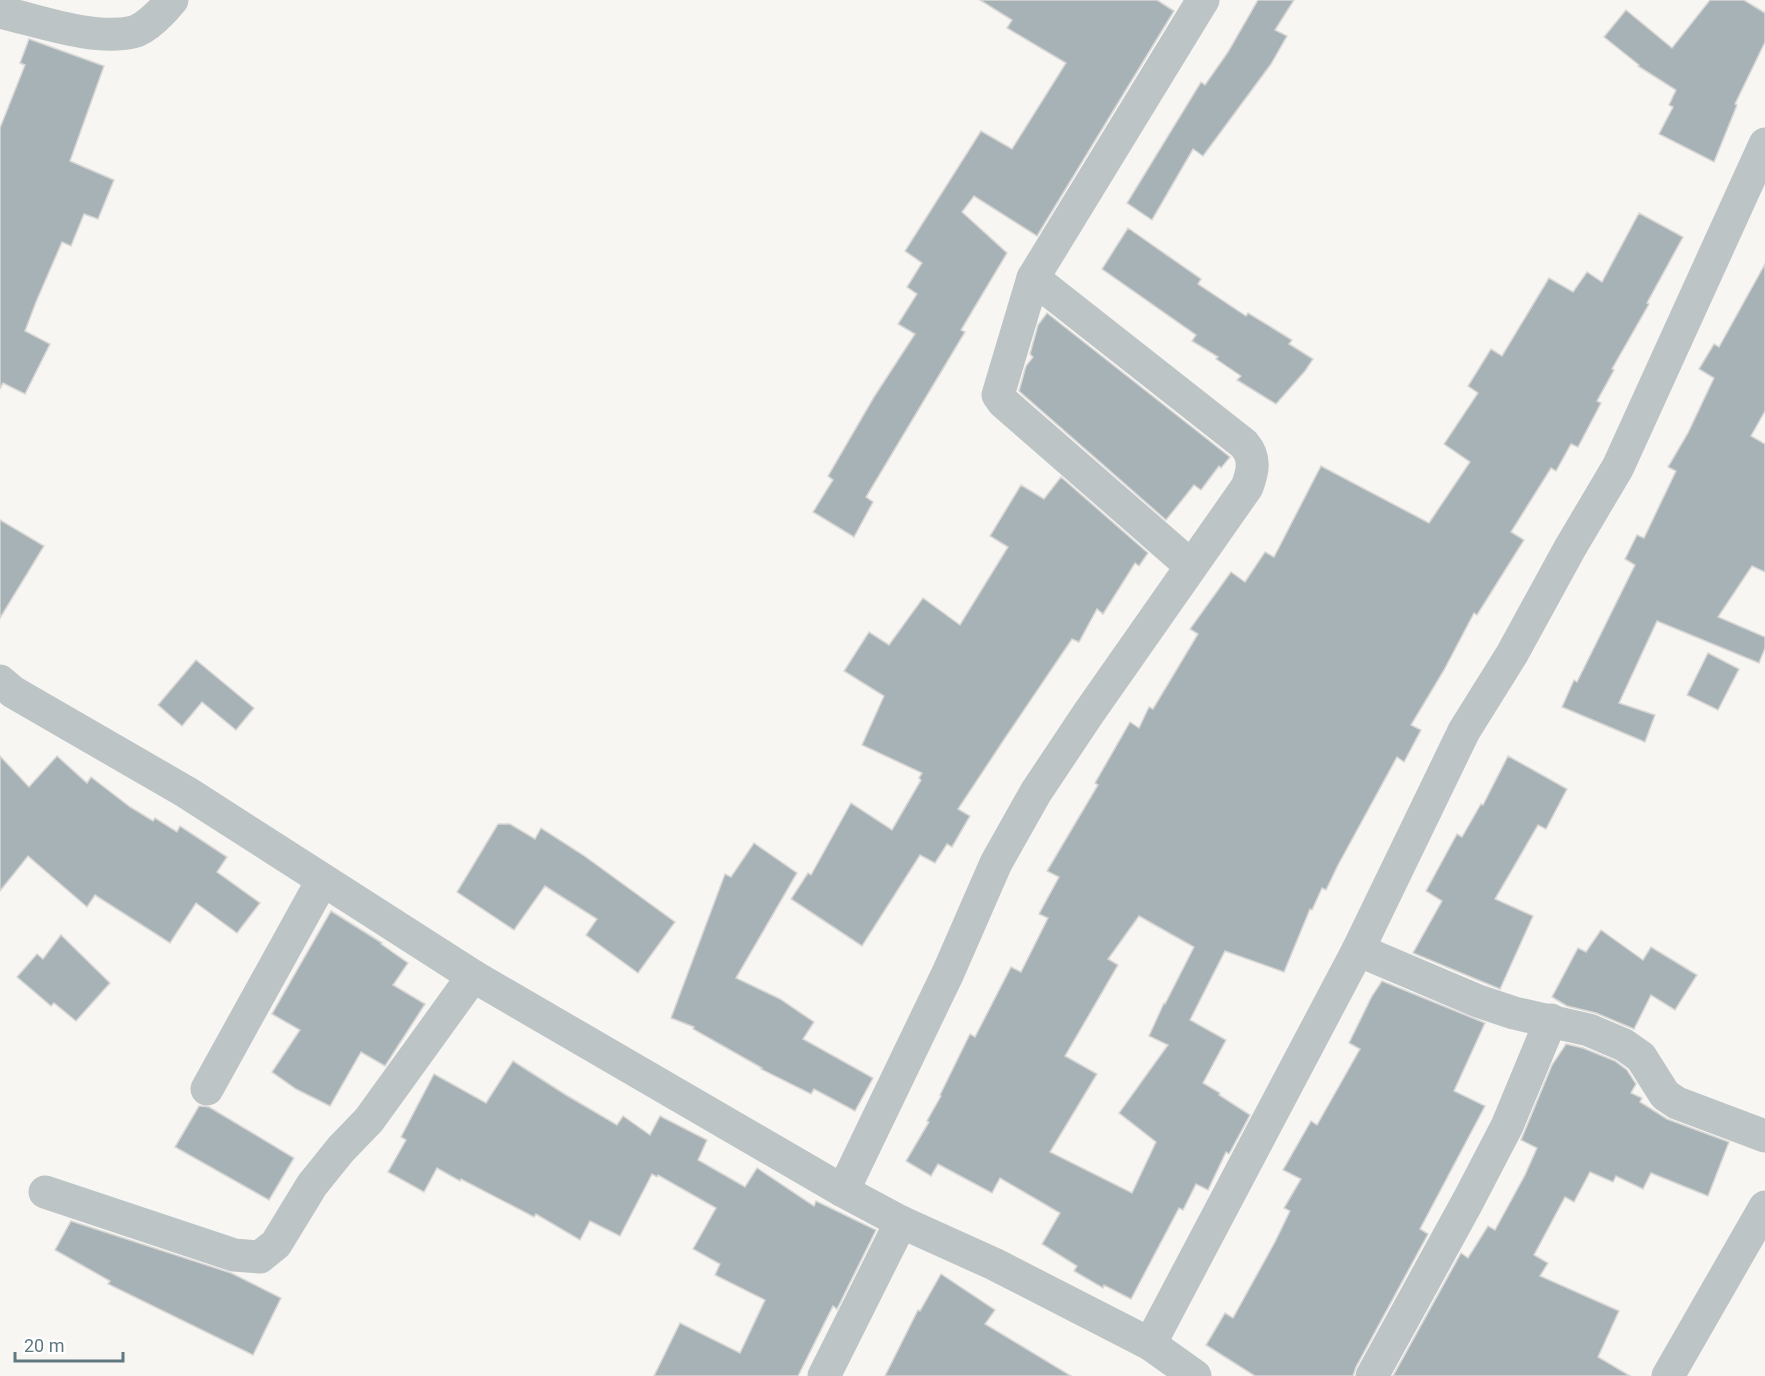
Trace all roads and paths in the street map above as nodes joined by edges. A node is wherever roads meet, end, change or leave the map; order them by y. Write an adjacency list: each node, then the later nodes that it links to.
1 (172, 0): 3 (street)
2 (1203, 0): 5 (street)
3 (0, 12)
4 (1765, 144): 9 (street)
5 (1033, 278): 6 (street); 6 (street)
6 (1191, 566): 14 (street)
7 (4, 693): 8 (street)
8 (322, 881): 10 (street); 12 (street)
9 (1358, 950): 11 (street); 18 (street)
10 (473, 976): 14 (street); 15 (street)
11 (1551, 1020): 13 (street); 21 (street)
12 (207, 1089)
13 (1765, 1136)
14 (843, 1191): 17 (street)
15 (45, 1192)
16 (1765, 1207): 22 (street)
17 (901, 1222): 18 (street); 19 (street)
18 (1150, 1344): 20 (street)
19 (824, 1376)
20 (1195, 1376)
21 (1372, 1376)
22 (1668, 1376)

